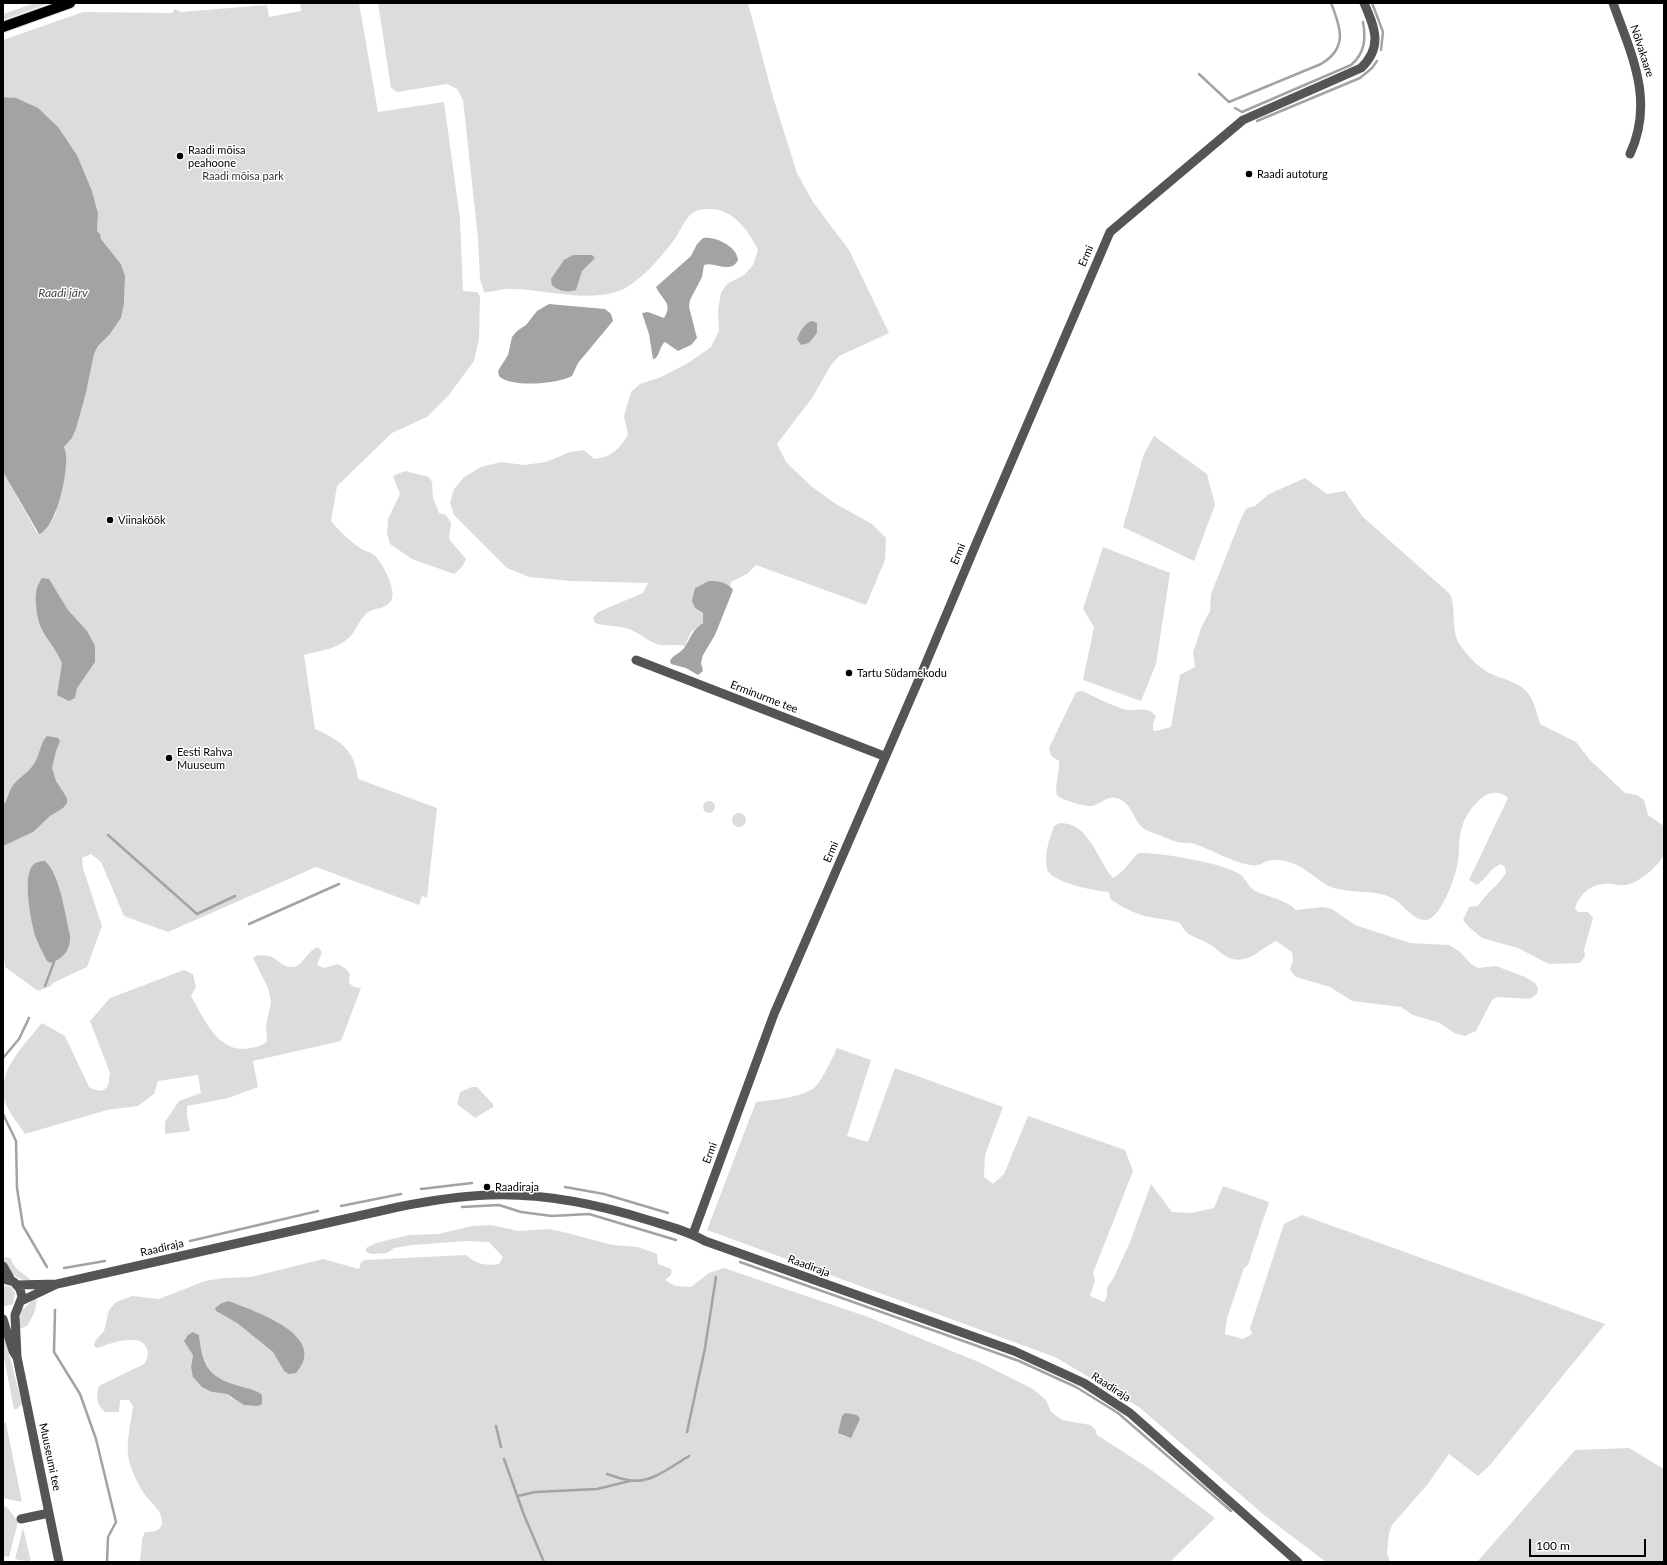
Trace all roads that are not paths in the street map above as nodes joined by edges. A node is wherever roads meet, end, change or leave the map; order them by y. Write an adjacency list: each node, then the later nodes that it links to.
1 (70, 3): 4 (main road)
2 (1364, 3): 7 (street, Ermi)
3 (1613, 3): 5 (street, Nõlvakaare)
4 (3, 27)
5 (1630, 154)
6 (636, 660): 7 (street, Erminurme tee)
7 (884, 756): 8 (street, Ermi)
8 (693, 1234): 11 (street, Raadiraja); 19 (street, Raadiraja)
9 (3, 1266): 10 (street, Muuseumi tee)
10 (10, 1281): 11 (street, Raadiraja); 12 (street, Muuseumi tee)
11 (57, 1284): 12 (street, Raadiraja)
12 (18, 1305): 13 (street); 15 (street, Muuseumi tee)
13 (3, 1313)
14 (3, 1319): 15 (street, Muuseumi tee)
15 (17, 1357): 16 (street, Muuseumi tee)
16 (49, 1513): 17 (street); 18 (street, Muuseumi tee)
17 (21, 1519)
18 (59, 1562)
19 (1298, 1562)

